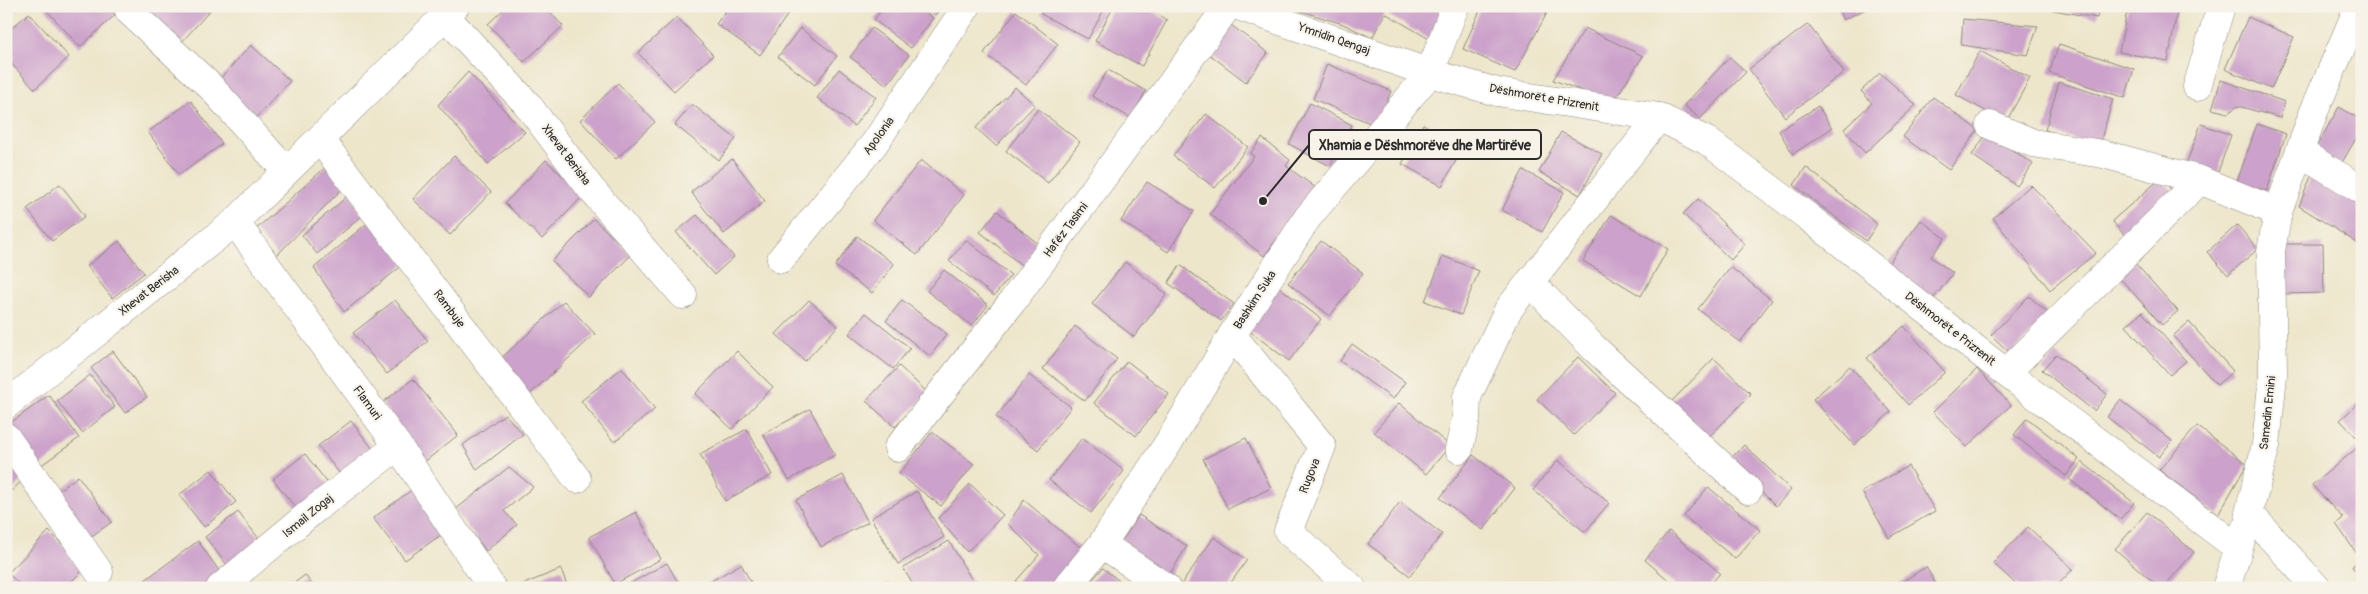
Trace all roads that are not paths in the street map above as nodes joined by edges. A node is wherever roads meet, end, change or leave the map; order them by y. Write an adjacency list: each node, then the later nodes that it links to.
1 (967, 6): 20 (street, Apolonia)
2 (1228, 6): 28 (street, Hafëz Tasimi)
3 (1238, 6): 9 (street, Ymridin Qengaj)
4 (1455, 6): 9 (street, Bashkim Suka)
5 (2221, 6): 10 (street)
6 (2359, 6): 14 (street, Samedin Emini)
7 (129, 11): 15 (street)
8 (451, 12): 13 (street, Xhevat Berisha); 22 (street, Xhevat Berisha)
9 (1430, 73): 11 (street, Dëshmorët e Prizrenit); 23 (street, Bashkim Suka)
10 (2197, 87)
11 (1659, 117): 21 (street); 24 (street, Dëshmorët e Prizrenit)
12 (1990, 124): 16 (street)
13 (320, 139): 15 (street, Xhevat Berisha); 30 (street, Rambuje)
14 (2300, 152): 17 (street); 18 (street, Samedin Emini)
15 (286, 171): 19 (street, Xhevat Berisha)
16 (2200, 180): 18 (street); 24 (street)
17 (2362, 190)
18 (2278, 212): 32 (street, Samedin Emini)
19 (235, 222): 25 (street, Xhevat Berisha); 27 (street, Flamuri)
20 (781, 259)
21 (1530, 282): 29 (street); 31 (street)
22 (683, 295)
23 (1232, 335): 33 (street, Bashkim Suka); 40 (street, Rugova)
24 (2006, 373): 34 (street, Dëshmorët e Prizrenit)
25 (9, 396)
26 (6, 437): 35 (street)
27 (398, 446): 36 (street, Ismail Zogaj); 37 (street, Flamuri)
28 (898, 448)
29 (1459, 448)
30 (577, 479)
31 (1748, 490)
32 (2249, 513): 34 (street, Samedin Emini); 42 (street)
33 (1102, 544): 38 (street, Bashkim Suka); 39 (street)
34 (2238, 548): 41 (street, Samedin Emini)
35 (100, 572)
36 (220, 588)
37 (492, 588)
38 (1066, 588)
39 (1167, 588)
40 (1352, 588)
41 (2226, 588)
42 (2317, 588)

